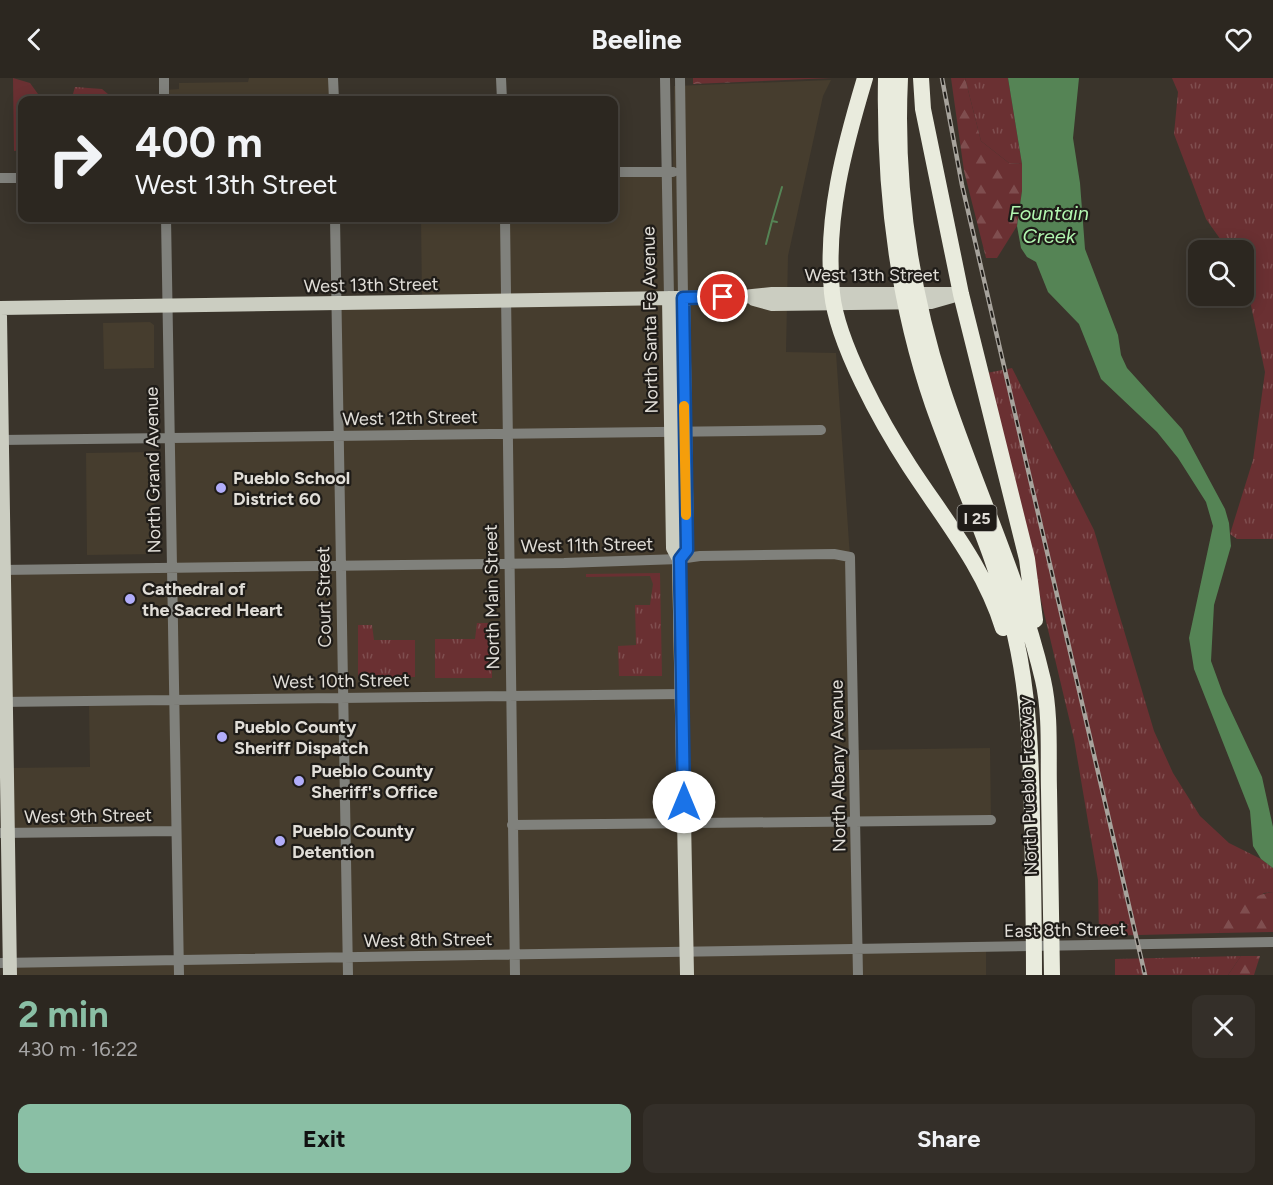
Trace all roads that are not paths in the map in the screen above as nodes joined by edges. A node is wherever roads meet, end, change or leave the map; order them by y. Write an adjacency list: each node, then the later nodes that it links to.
1 (164, 78): 10 (street)
2 (333, 78): 11 (street)
3 (501, 78): 12 (street)
4 (665, 78): 14 (street, North Santa Fe Avenue)
5 (680, 78): 15 (street, North Santa Fe Avenue)
6 (865, 78): 24 (highway)
7 (886, 78): 21 (highway, North Pueblo Freeway / I 25)
8 (900, 78): 21 (highway, North Pueblo Freeway / I 25)
9 (921, 78): 22 (highway)
10 (164, 96)
11 (334, 96)
12 (502, 96)
13 (618, 172): 14 (street)
14 (666, 172): 15 (street); 23 (street, North Santa Fe Avenue)
15 (682, 172): 23 (street, North Santa Fe Avenue)
16 (0, 178): 17 (street)
17 (18, 178)
18 (166, 222): 27 (street, North Grand Avenue)
19 (335, 222): 26 (street, Court Street)
20 (505, 222): 25 (street, North Main Street)
21 (904, 261): 30 (highway, North Pueblo Freeway / I 25)
22 (961, 294): 24 (main road, West 13th Street); 44 (highway)
23 (676, 298): 24 (main road, West 13th Street); 25 (main road, West 13th Street); 33 (main road, North Santa Fe Avenue); 34 (main road, North Santa Fe Avenue)
24 (833, 298): 50 (highway)
25 (504, 301): 26 (main road, West 13th Street); 32 (street, North Main Street)
26 (336, 303): 27 (main road, West 13th Street); 35 (street, Court Street)
27 (166, 305): 28 (main road, West 13th Street); 36 (street, North Grand Avenue)
28 (0, 308)
29 (0, 316): 37 (main road)
30 (919, 329): 44 (highway, North Pueblo Freeway / I 25); 50 (highway, North Pueblo Freeway / I 25)
31 (821, 430): 34 (street, West 12th Street)
32 (506, 432): 33 (street, West 12th Street); 35 (street, West 12th Street); 40 (street, North Main Street)
33 (670, 432): 34 (street, West 12th Street); 39 (main road, North Santa Fe Avenue)
34 (684, 432): 39 (main road, North Santa Fe Avenue)
35 (338, 436): 36 (street, West 12th Street); 41 (street, Court Street)
36 (170, 438): 37 (street, West 12th Street); 42 (street, North Grand Avenue)
37 (1, 440): 43 (main road)
38 (850, 557): 39 (street, West 11th Street); 52 (street, North Albany Avenue)
39 (680, 559): 40 (street, West 11th Street); 45 (main road, North Santa Fe Avenue)
40 (508, 563): 41 (street, West 11th Street); 46 (street, North Main Street)
41 (340, 565): 42 (street, West 11th Street); 47 (street, Court Street)
42 (171, 568): 43 (street, West 11th Street); 48 (street, North Grand Avenue)
43 (2, 570): 49 (main road)
44 (1044, 682): 70 (highway, North Pueblo Freeway / I 25)
45 (683, 694): 46 (street, West 10th Street); 53 (main road, North Santa Fe Avenue)
46 (510, 695): 47 (street, West 10th Street); 54 (street, North Main Street)
47 (342, 696): 48 (street, West 10th Street); 61 (street, Court Street)
48 (173, 701): 49 (street, West 10th Street); 55 (street, North Grand Avenue)
49 (3, 702): 56 (main road)
50 (1028, 709): 69 (highway, North Pueblo Freeway / I 25)
51 (991, 820): 52 (street)
52 (856, 821): 53 (street); 58 (street, North Albany Avenue)
53 (684, 823): 54 (street); 59 (main road, North Santa Fe Avenue)
54 (512, 825): 60 (street, North Main Street)
55 (176, 831): 56 (street, West 9th Street); 62 (street, North Grand Avenue)
56 (4, 833): 63 (main road)
57 (1273, 942): 58 (street, East 8th Street)
58 (858, 950): 59 (street, West 8th Street); 68 (street, North Albany Avenue)
59 (687, 952): 60 (street, West 8th Street); 67 (main road, North Santa Fe Avenue)
60 (514, 955): 61 (street, West 8th Street); 66 (street, North Main Street)
61 (347, 957): 62 (street, West 8th Street); 65 (street, Court Street)
62 (178, 961): 63 (street, West 8th Street); 64 (street, North Grand Avenue)
63 (7, 967)
64 (179, 975)
65 (348, 975)
66 (514, 975)
67 (687, 975)
68 (858, 975)
69 (1034, 975)
70 (1052, 975)

